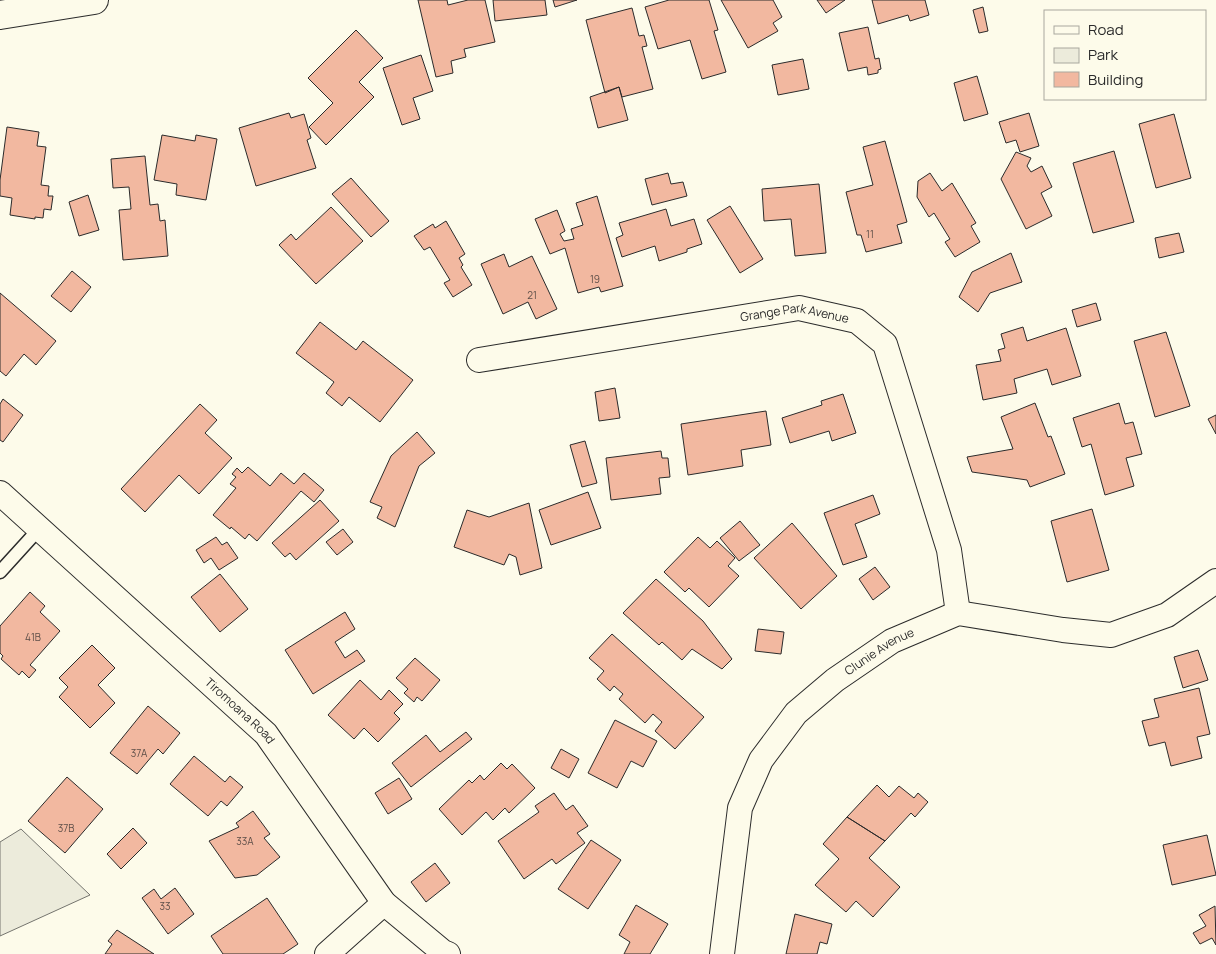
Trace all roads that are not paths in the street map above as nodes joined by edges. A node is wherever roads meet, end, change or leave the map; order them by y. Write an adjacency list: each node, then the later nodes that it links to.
1 (94, 0): 2 (street)
2 (0, 15)
3 (479, 360): 8 (street, Grange Park Avenue)
4 (0, 493): 5 (street, Tiromoana Road)
5 (39, 529): 6 (lane); 9 (street, Tiromoana Road)
6 (0, 572)
7 (1216, 581): 8 (street)
8 (958, 613): 12 (street, Clunie Avenue)
9 (384, 903): 10 (street); 11 (street, Tiromoana Road)
10 (327, 954)
11 (448, 954)
12 (722, 954)

